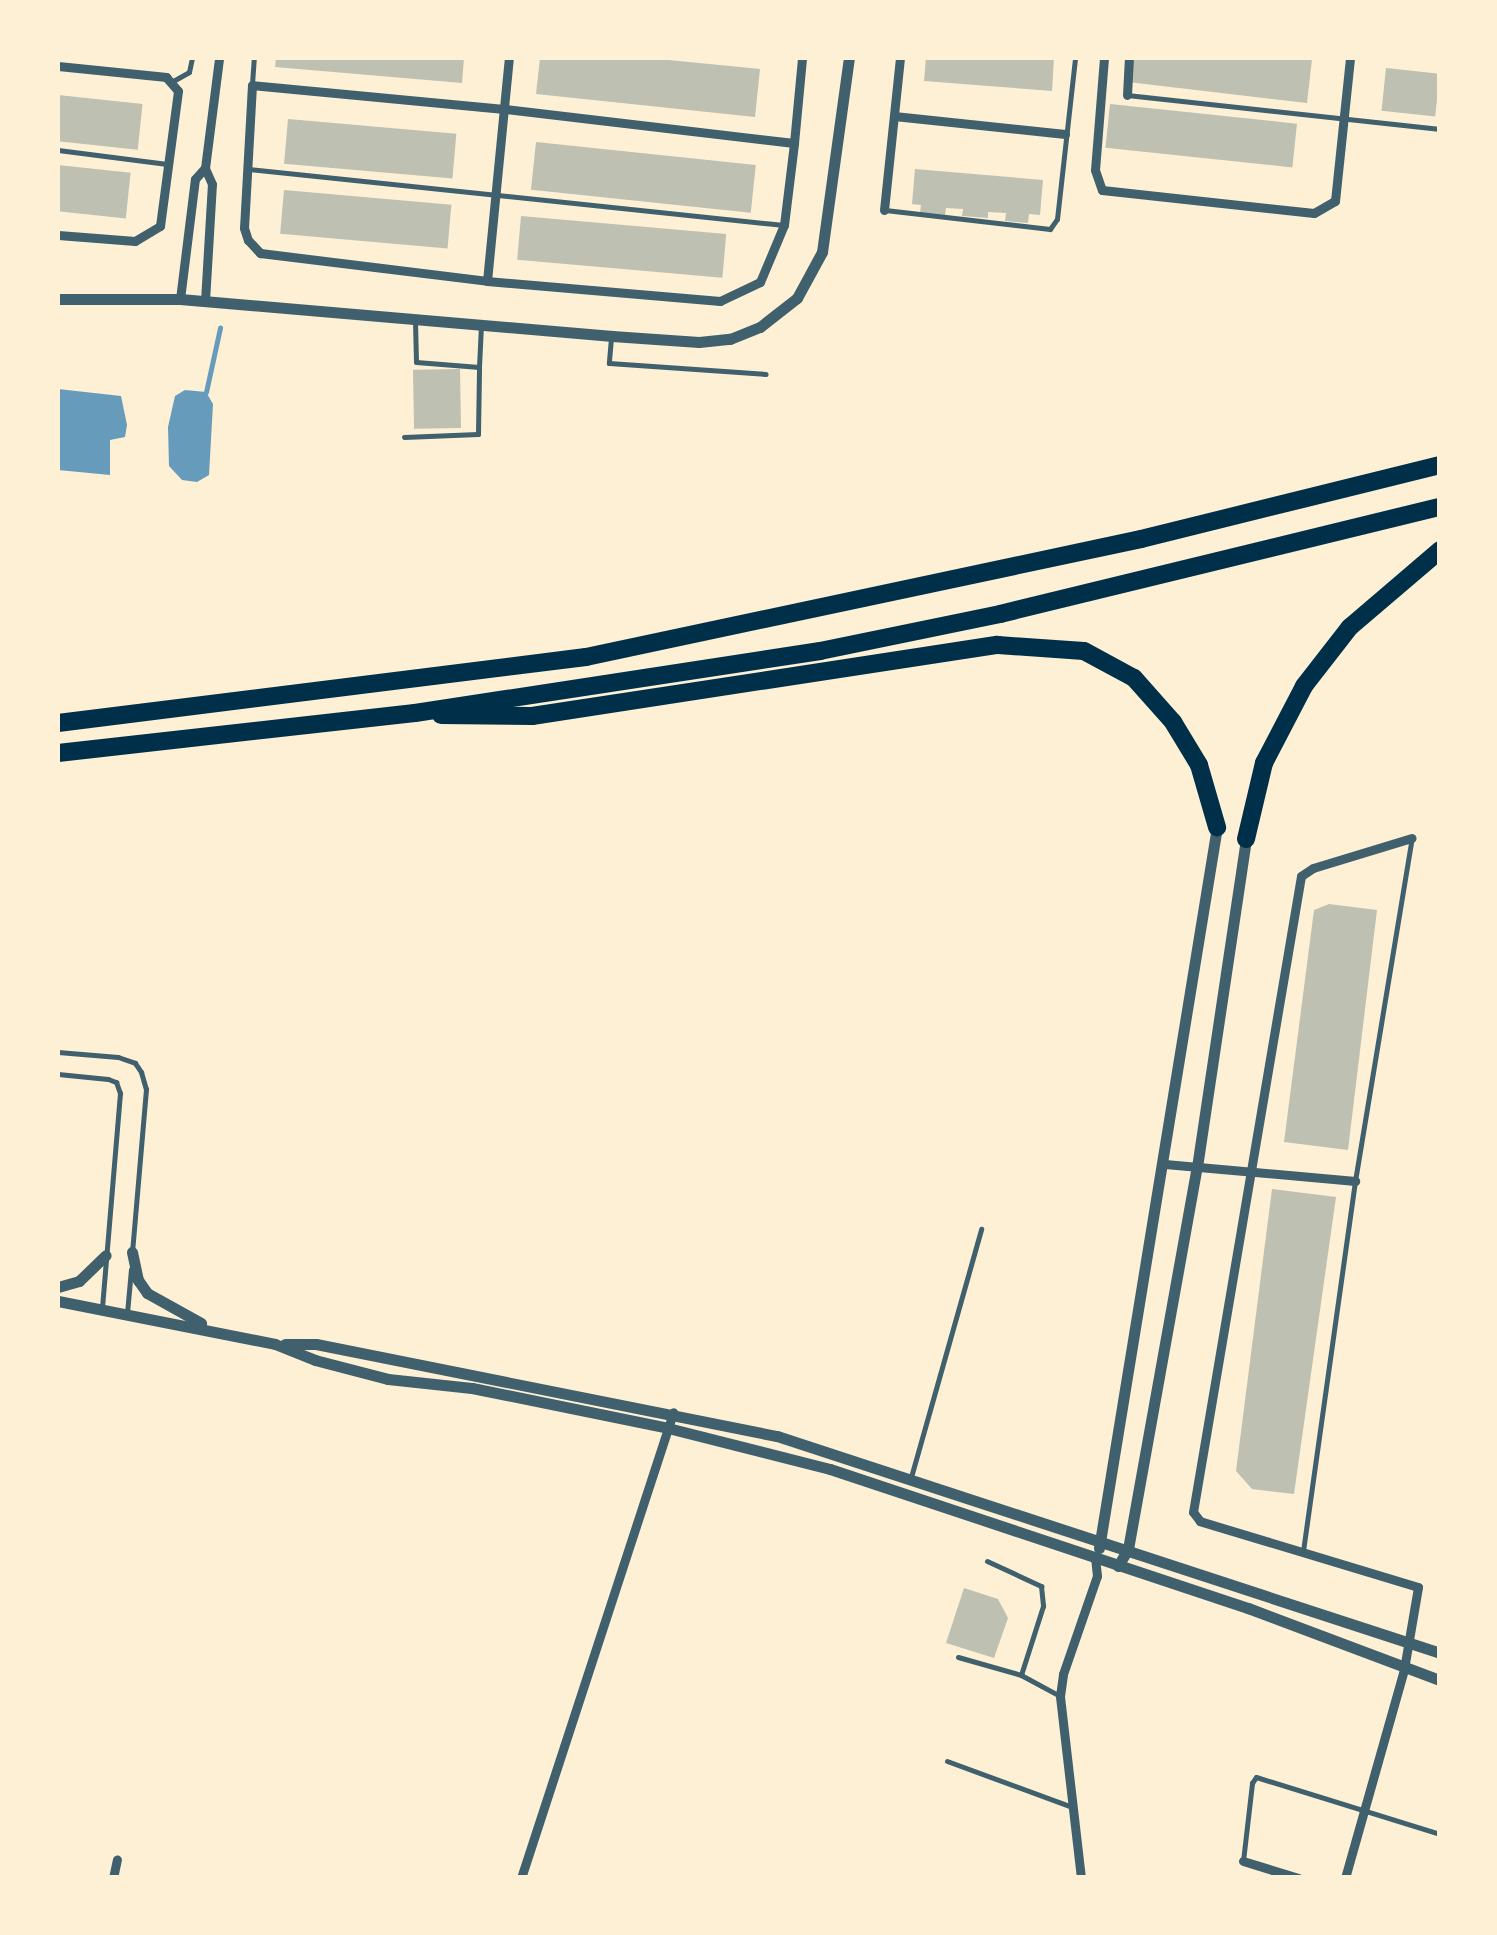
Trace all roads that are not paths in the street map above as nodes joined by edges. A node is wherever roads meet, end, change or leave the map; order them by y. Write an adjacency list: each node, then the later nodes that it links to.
1 (192, 58): 13 (lane)
2 (218, 58): 24 (street)
3 (254, 58): 14 (lane)
4 (510, 58): 16 (street)
5 (802, 58): 21 (street)
6 (848, 58): 38 (street)
7 (900, 58): 17 (street)
8 (1075, 58): 20 (lane)
9 (1104, 58): 18 (street)
10 (1129, 58): 15 (street)
11 (1350, 58): 18 (street)
12 (58, 66): 13 (street)
13 (170, 79): 23 (street)
14 (252, 85): 16 (street); 25 (street)
15 (1126, 95): 18 (lane)
16 (504, 108): 21 (street); 26 (street)
17 (894, 116): 20 (street); 27 (street)
18 (1344, 119): 19 (lane)
19 (1440, 130)
20 (1065, 134): 27 (lane)
21 (794, 143): 28 (street)
22 (58, 150): 23 (lane)
23 (170, 164): 30 (street)
24 (205, 168): 29 (street); 31 (street)
25 (250, 169): 26 (lane); 32 (street)
26 (496, 194): 28 (lane); 32 (street)
27 (884, 210)
28 (784, 224): 32 (street)
29 (188, 234): 31 (street); 34 (street)
30 (58, 235)
31 (209, 236): 35 (street)
32 (488, 281)
33 (58, 299): 34 (street)
34 (180, 299): 35 (street)
35 (206, 301): 36 (street)
36 (415, 318): 37 (street); 39 (lane)
37 (482, 324): 38 (street); 39 (lane)
38 (612, 336): 40 (lane)
39 (479, 367): 41 (lane)
40 (766, 374)
41 (404, 437)
42 (1440, 455): 44 (highway)
43 (1440, 465): 44 (highway)
44 (1277, 505): 48 (highway)
45 (1440, 507): 47 (highway)
46 (1440, 550): 52 (highway)
47 (415, 712): 49 (highway); 50 (highway)
48 (58, 723)
49 (58, 753)
50 (1217, 827): 55 (street)
51 (1412, 838): 57 (street); 58 (lane)
52 (1246, 839): 56 (street)
53 (58, 1052): 60 (lane)
54 (58, 1074): 61 (lane)
55 (1165, 1164): 56 (street); 71 (street)
56 (1197, 1167): 57 (street); 72 (street)
57 (1248, 1170): 58 (street); 73 (street)
58 (1354, 1181): 73 (lane)
59 (982, 1230): 70 (lane)
60 (132, 1252): 65 (lane); 66 (street)
61 (106, 1255): 62 (street); 64 (lane)
62 (58, 1287)
63 (58, 1301): 64 (street)
64 (102, 1308): 65 (street)
65 (127, 1313): 66 (street)
66 (216, 1331): 67 (street)
67 (275, 1344): 68 (street); 69 (street)
68 (673, 1412): 69 (street); 70 (street)
69 (668, 1428): 74 (street); 92 (street)
70 (912, 1477): 71 (street)
71 (1101, 1541): 72 (street); 74 (street)
72 (1128, 1548): 76 (street); 78 (street)
73 (1303, 1550): 78 (street)
74 (1095, 1558): 76 (street); 77 (street)
75 (987, 1561): 82 (lane)
76 (1118, 1566): 77 (street); 81 (street)
77 (1097, 1576): 84 (street)
78 (1409, 1645): 79 (street); 81 (street)
79 (1440, 1654)
80 (958, 1657): 82 (lane)
81 (1404, 1670): 83 (street); 87 (street)
82 (1022, 1675): 84 (lane)
83 (1440, 1680)
84 (1060, 1696): 86 (street)
85 (947, 1761): 86 (lane)
86 (1072, 1807): 93 (street)
87 (1364, 1810): 88 (lane); 90 (lane); 95 (street)
88 (1440, 1834)
89 (117, 1859): 91 (street)
90 (1243, 1861): 94 (street)
91 (113, 1878)
92 (521, 1878)
93 (1081, 1878)
94 (1298, 1878)
95 (1345, 1878)

